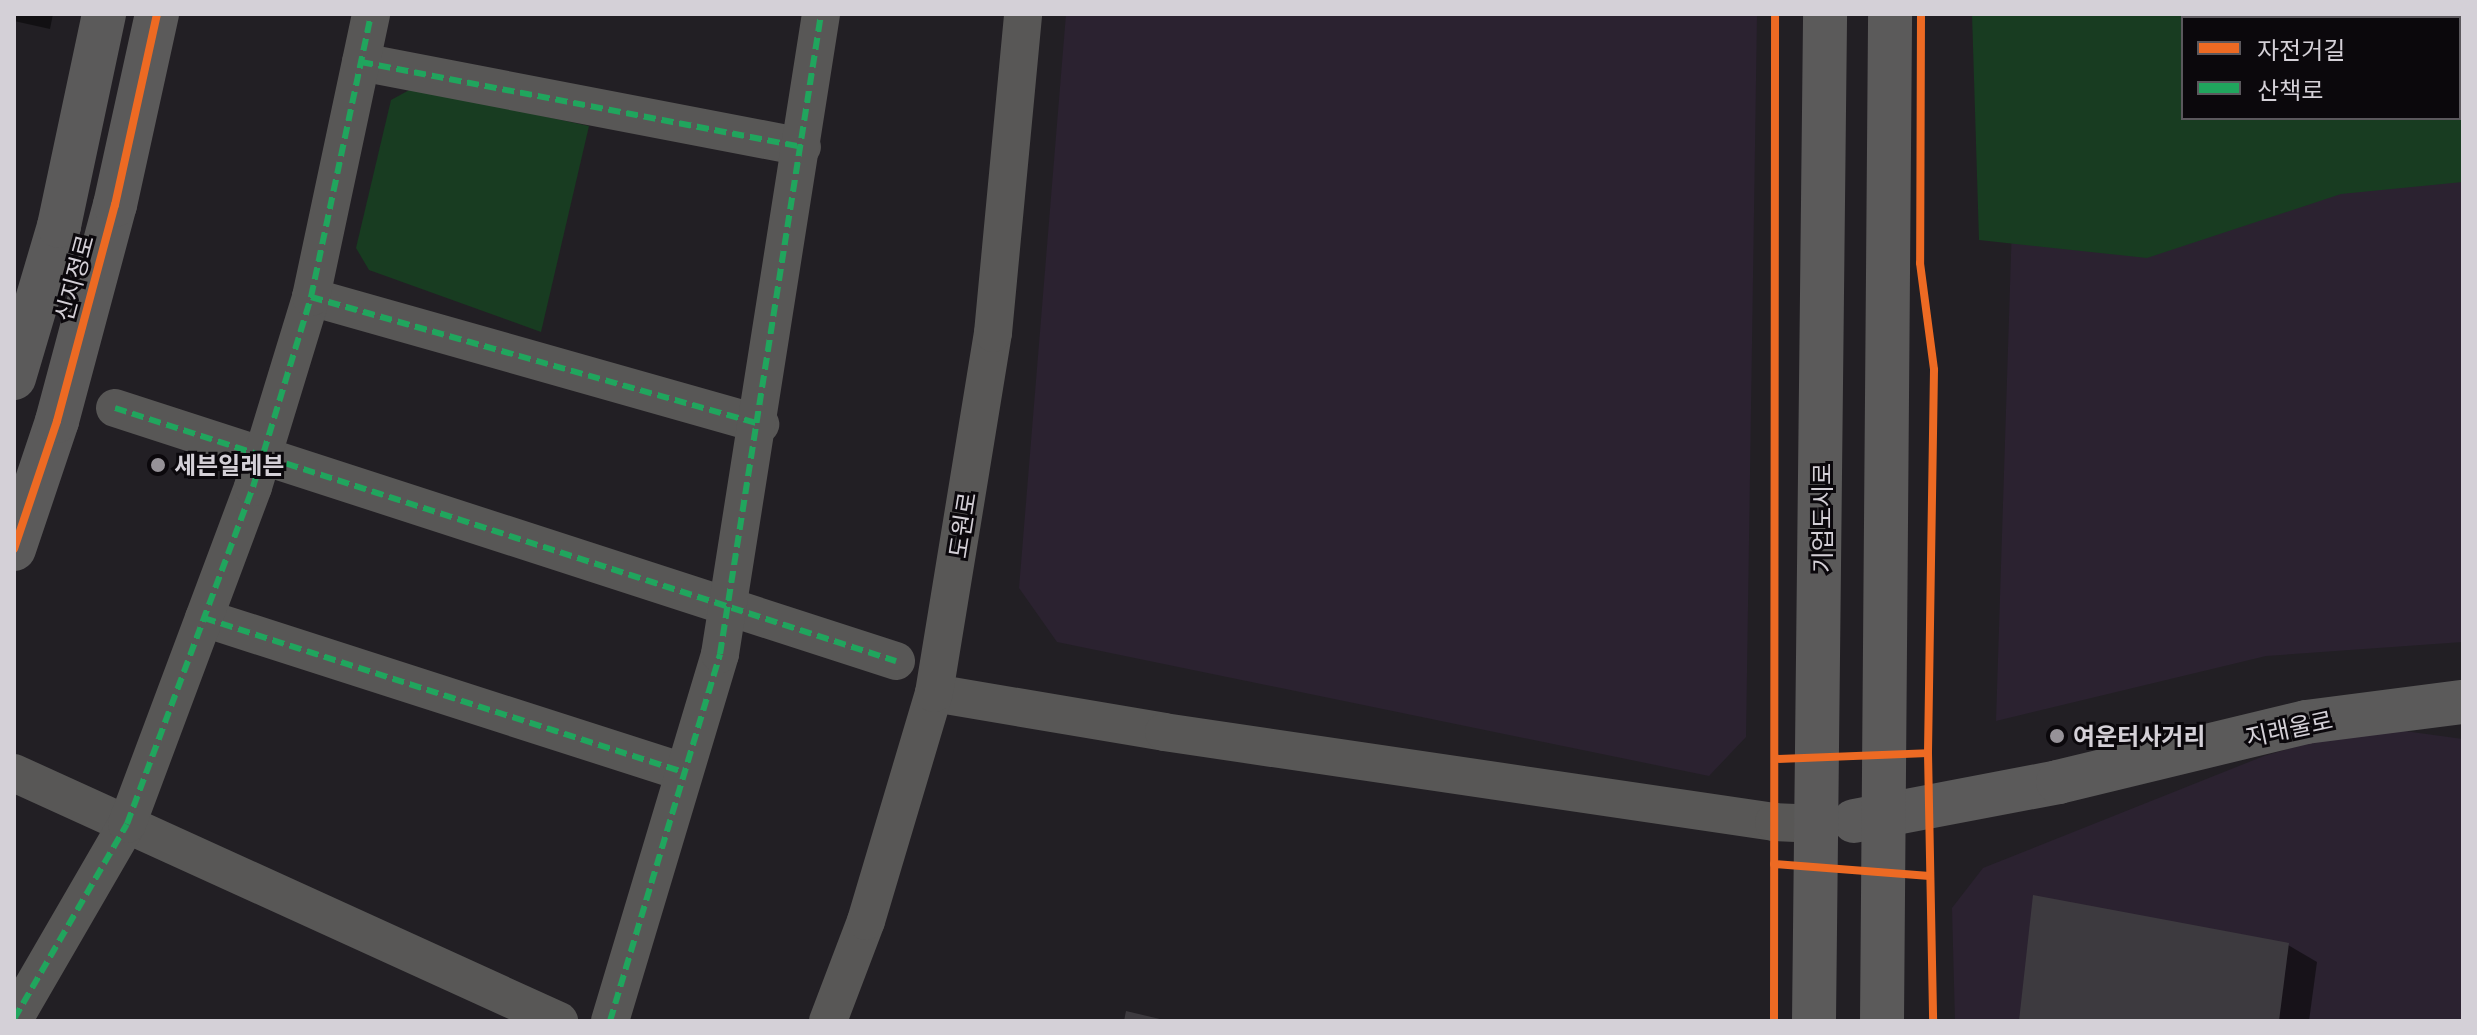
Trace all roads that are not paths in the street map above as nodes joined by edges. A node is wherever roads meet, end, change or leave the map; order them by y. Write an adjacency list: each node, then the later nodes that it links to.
1 (104, 14): 11 (street)
2 (157, 14): 15 (street, 신지정로)
3 (371, 14): 8 (street)
4 (821, 14): 9 (street)
5 (1023, 14): 19 (street, 도원로)
6 (1825, 14): 25 (street, 기업도시로)
7 (1890, 14): 23 (street)
8 (361, 62): 9 (street); 10 (street)
9 (802, 147): 13 (street)
10 (311, 297): 13 (street); 14 (street)
11 (14, 378)
12 (115, 408): 14 (street)
13 (760, 424): 16 (street)
14 (259, 471): 16 (street); 17 (street)
15 (14, 549)
16 (726, 605): 18 (street); 21 (street)
17 (204, 618): 21 (street); 24 (street)
18 (896, 661)
19 (934, 693): 25 (street); 29 (street, 도원로)
20 (2463, 702): 23 (street, 지래울로)
21 (683, 772): 28 (street)
22 (14, 773): 24 (street)
23 (1882, 819): 25 (street, 지래울로); 31 (street)
24 (127, 824): 26 (street); 27 (street)
25 (1820, 824): 30 (street, 기업도시로)
26 (14, 1019)
27 (559, 1021)
28 (610, 1021)
29 (828, 1021)
30 (1814, 1021)
31 (1882, 1021)

